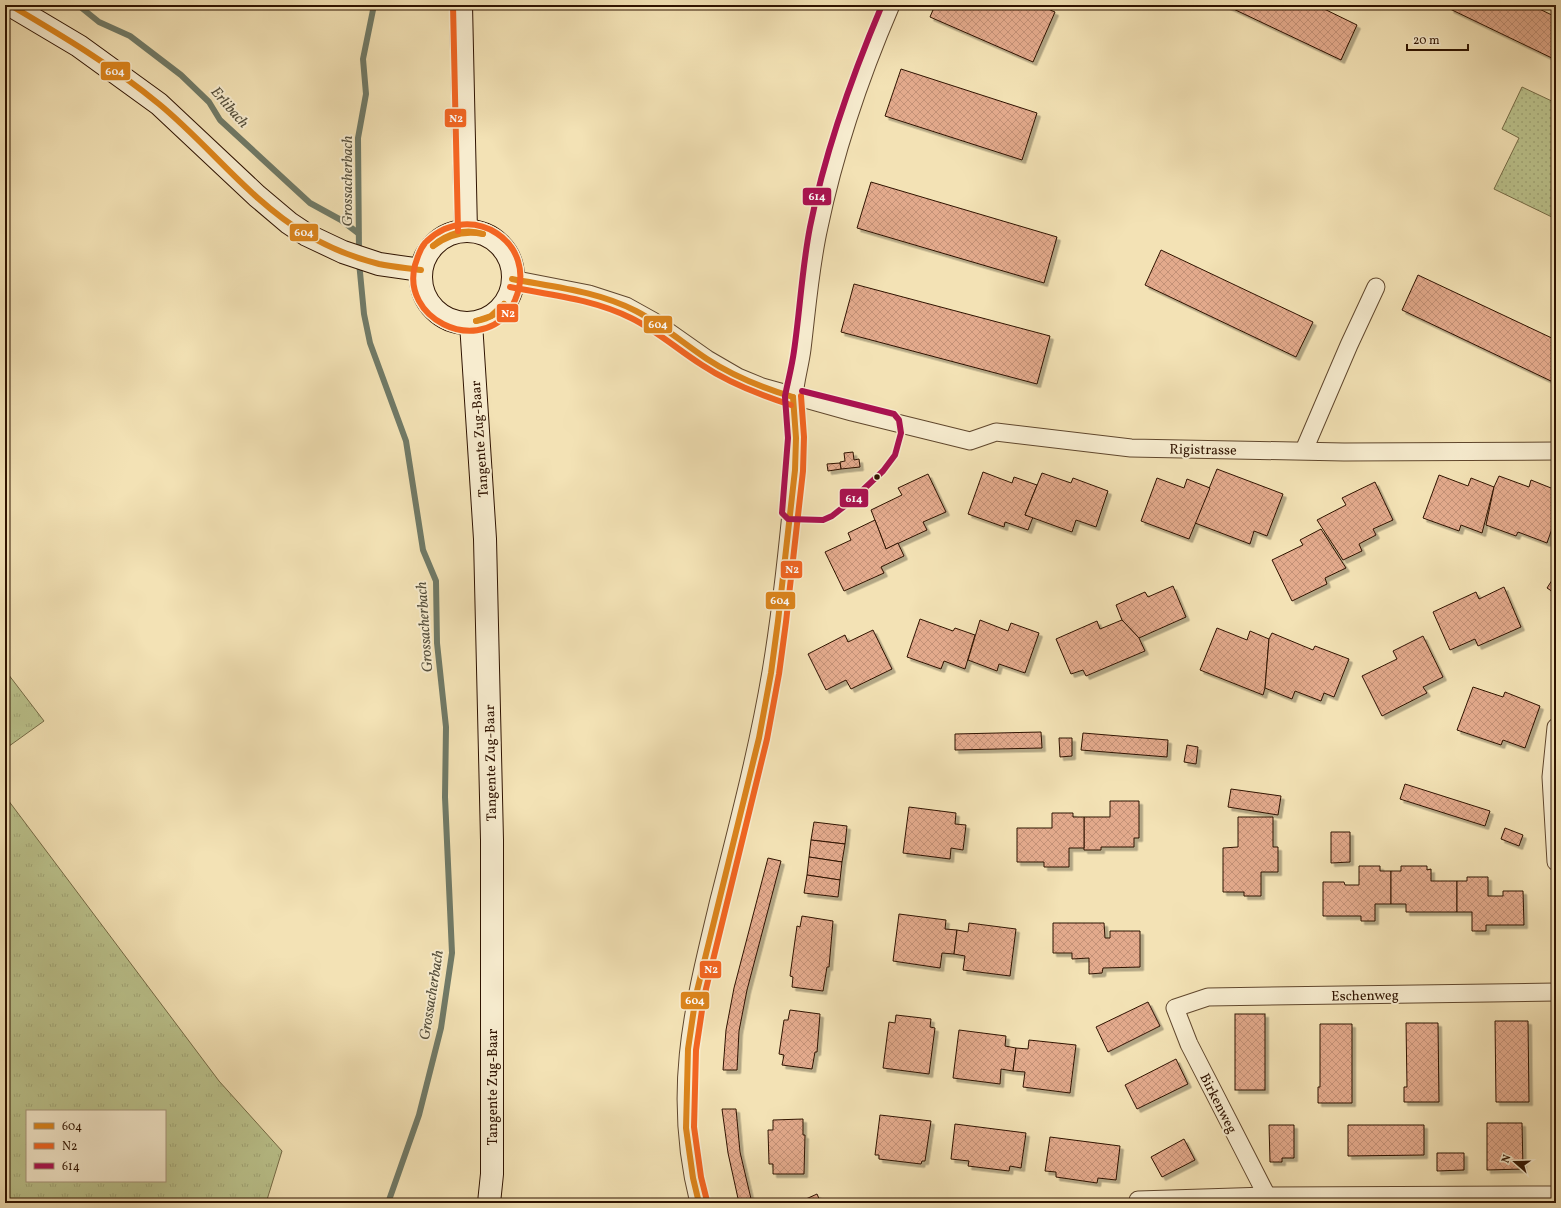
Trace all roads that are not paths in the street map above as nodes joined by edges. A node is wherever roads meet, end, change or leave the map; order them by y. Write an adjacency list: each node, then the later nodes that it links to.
1 (10, 5): 5 (main road)
2 (461, 5): 4 (main road)
3 (891, 5): 9 (street)
4 (466, 231): 5 (main road); 6 (main road)
5 (421, 270): 8 (main road)
6 (512, 279): 8 (main road); 9 (street, Rigistrasse)
7 (1376, 287): 10 (street)
8 (471, 323): 19 (main road, Tangente Zug-Baar)
9 (794, 397): 10 (street, Rigistrasse); 20 (street)
10 (1304, 450): 11 (street, Rigistrasse)
11 (1556, 452)
12 (1556, 727): 13 (street)
13 (1556, 862)
14 (1556, 992): 15 (street, Eschenweg)
15 (1175, 1008): 17 (street, Birkenweg)
16 (1556, 1195): 17 (street)
17 (1266, 1196): 18 (street)
18 (1138, 1200)
19 (489, 1203)
20 (699, 1203)

